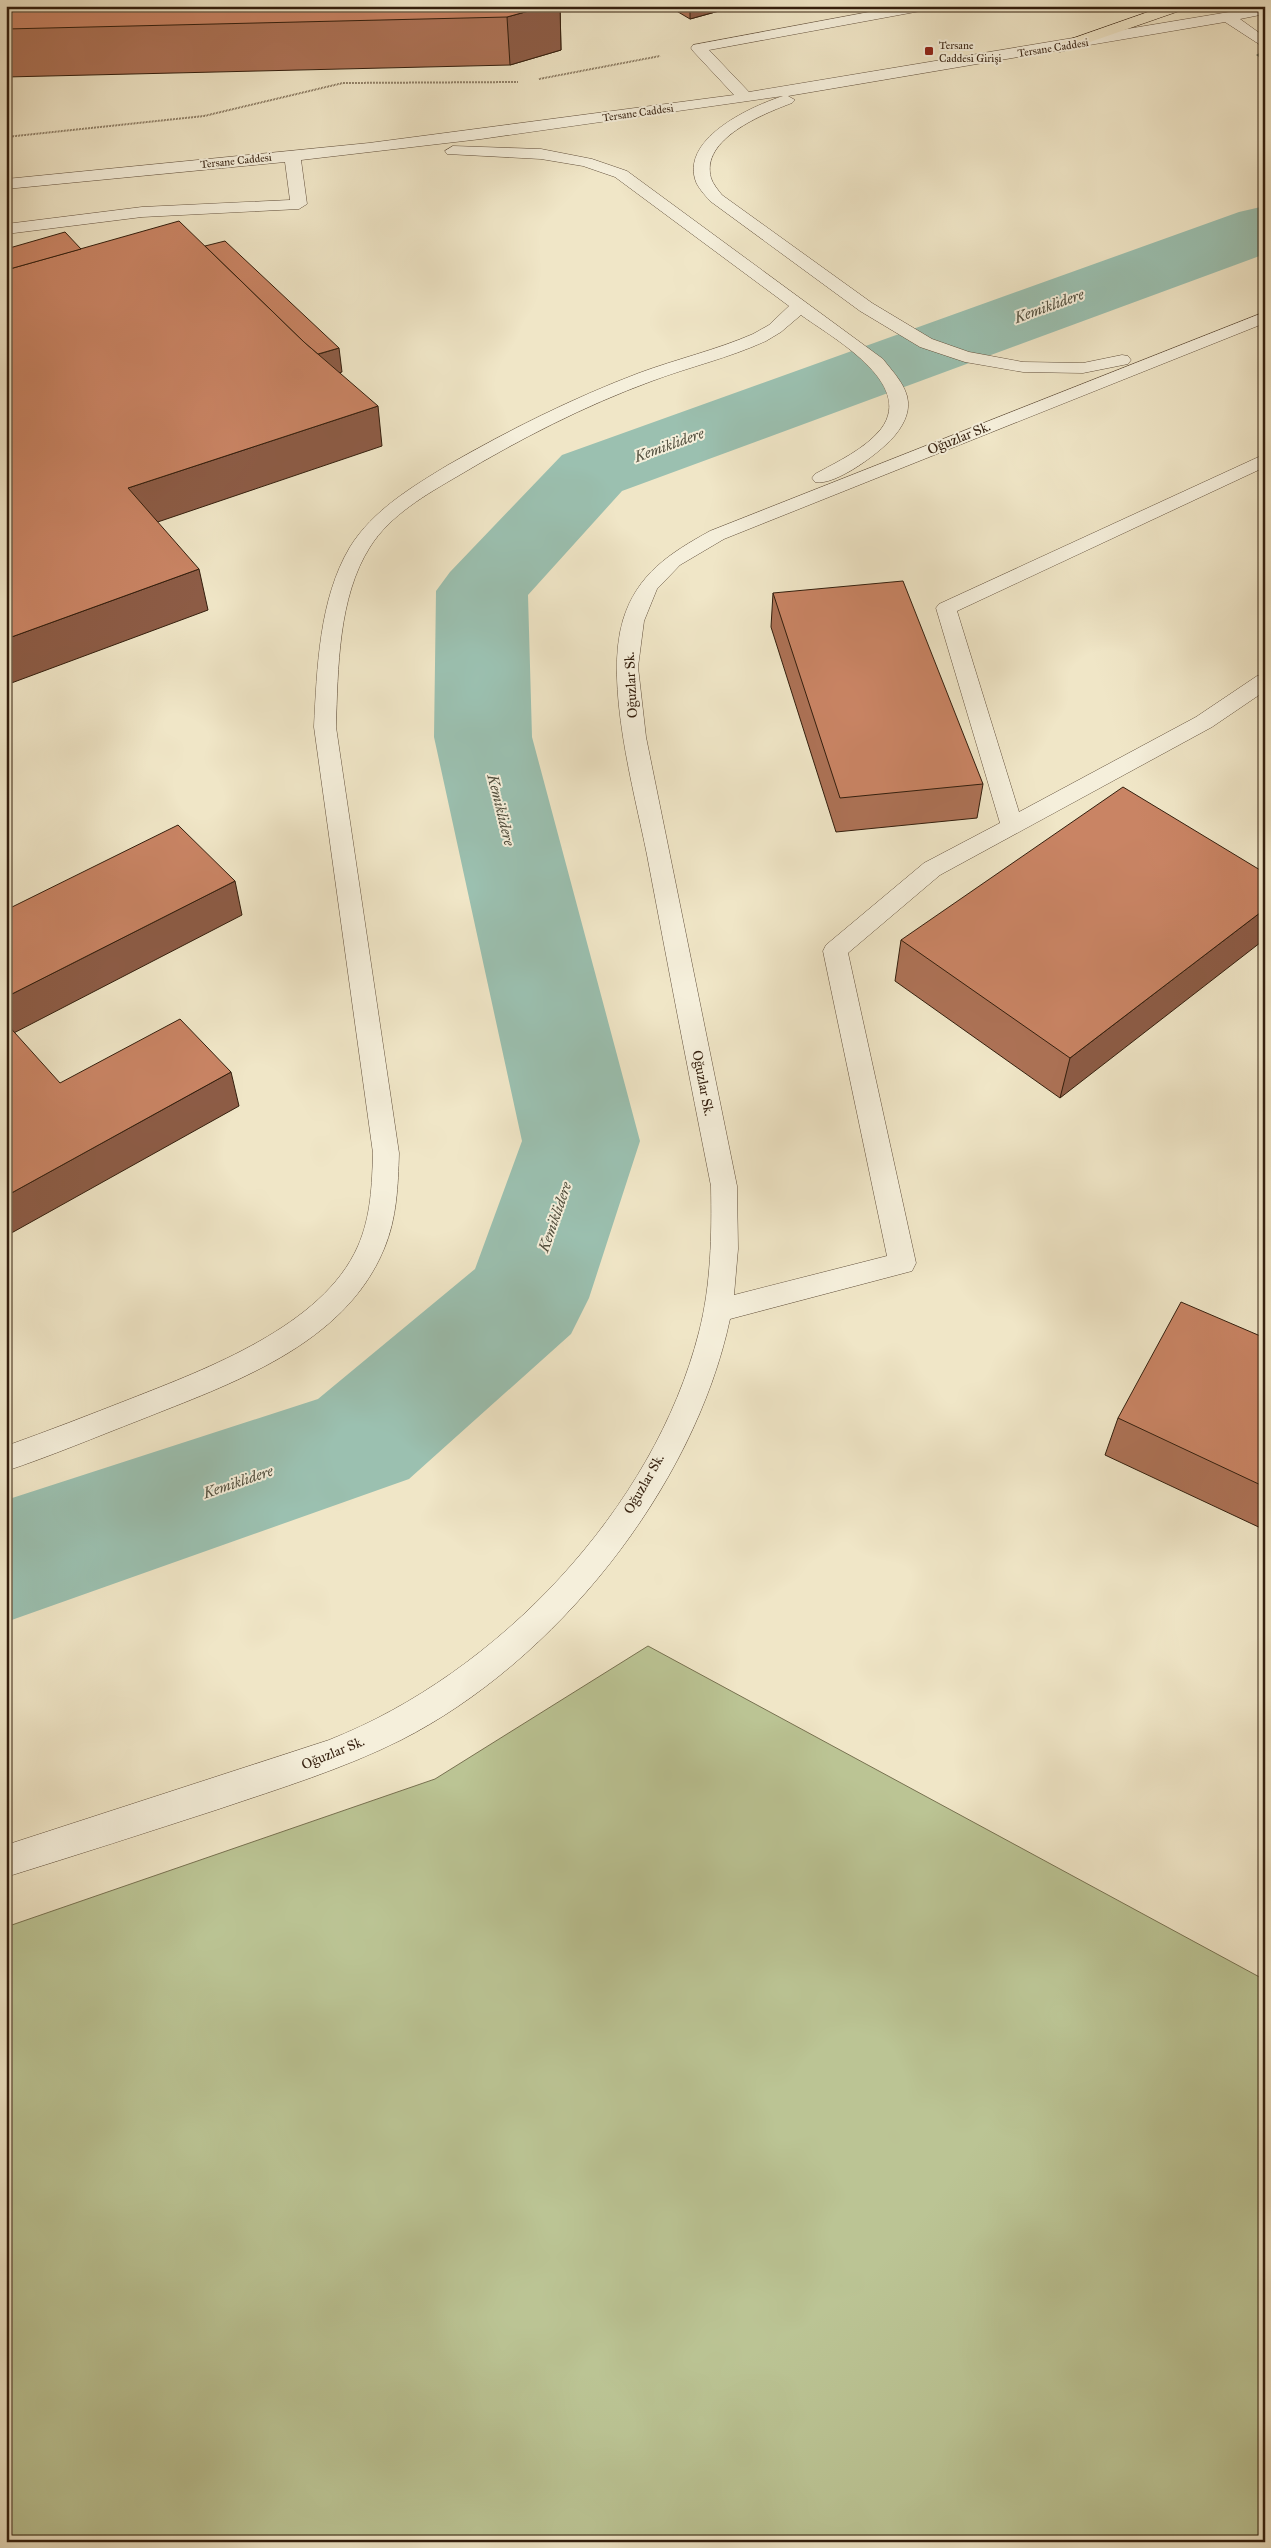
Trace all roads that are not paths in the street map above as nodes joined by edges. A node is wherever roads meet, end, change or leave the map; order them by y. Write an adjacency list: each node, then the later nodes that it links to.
1 (926, 6): 8 (street)
2 (1180, 6): 6 (highway)
3 (1265, 10): 4 (street, Tersane Caddesi)
4 (1227, 12): 5 (street); 6 (street, Tersane Caddesi)
5 (1265, 44)
6 (1059, 48): 7 (street, Tersane Caddesi)
7 (852, 79): 8 (street, Tersane Caddesi); 14 (street)
8 (745, 97): 9 (street, Tersane Caddesi)
9 (368, 148): 10 (street, Tersane Caddesi); 13 (street)
10 (292, 156): 11 (street, Tersane Caddesi); 12 (street)
11 (6, 184)
12 (6, 229)
13 (800, 306): 16 (street); 20 (street)
14 (1265, 315): 16 (street, Oğuzlar Sk.)
15 (1265, 460): 18 (street)
16 (717, 535): 19 (street, Oğuzlar Sk.)
17 (1265, 681): 18 (street)
18 (1012, 826): 19 (street)
19 (718, 1310): 21 (street, Oğuzlar Sk.)
20 (6, 1460)
21 (6, 1861)

